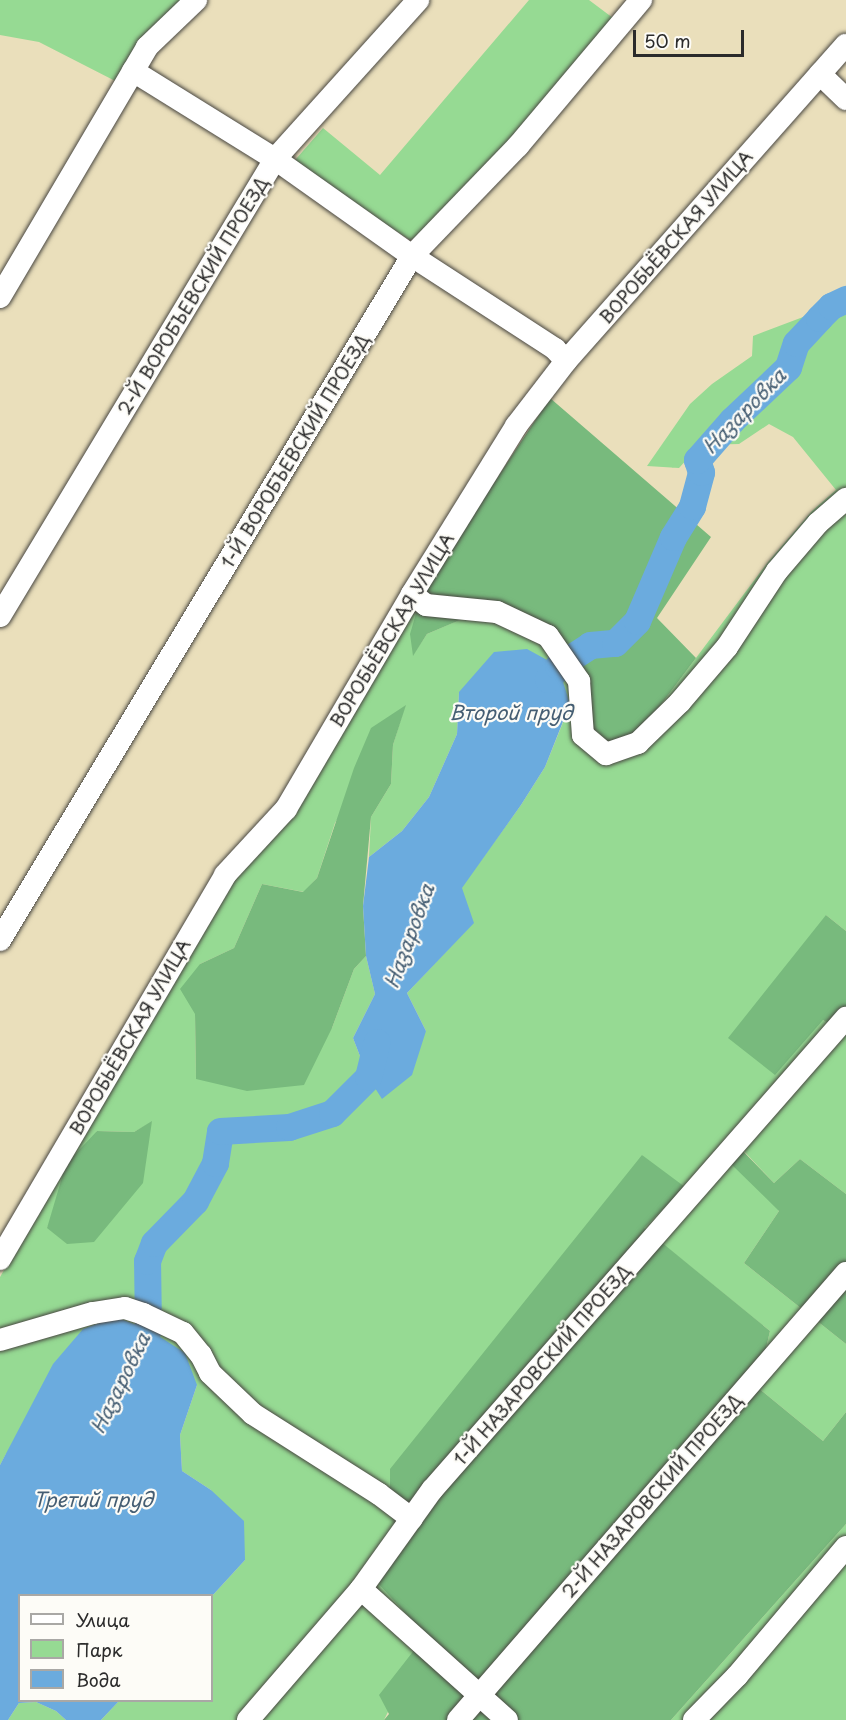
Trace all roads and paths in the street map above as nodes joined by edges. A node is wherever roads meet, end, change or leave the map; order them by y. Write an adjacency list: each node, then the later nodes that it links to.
1 (196, 0): 5 (street)
2 (418, 0): 8 (street, 2-Й ВОРОБЪЕВСКИЙ ПРОЕЗД)
3 (641, 0): 9 (street, 1-Й ВОРОБЪЕВСКИЙ ПРОЕЗД)
4 (846, 45): 6 (street, ВОРОБЬЁВСКАЯ УЛИЦА)
5 (133, 71): 8 (street); 10 (street)
6 (820, 74): 7 (street); 11 (street, ВОРОБЬЁВСКАЯ УЛИЦА)
7 (846, 99)
8 (275, 159): 9 (street); 14 (street, 2-Й ВОРОБЪЕВСКИЙ ПРОЕЗД)
9 (412, 256): 11 (street); 15 (street, 1-Й ВОРОБЪЕВСКИЙ ПРОЕЗД)
10 (0, 297)
11 (566, 361): 13 (street, ВОРОБЬЁВСКАЯ УЛИЦА)
12 (846, 499): 13 (street)
13 (412, 594): 17 (street, ВОРОБЬЁВСКАЯ УЛИЦА)
14 (0, 616)
15 (0, 940)
16 (846, 1018): 20 (street, 1-Й НАЗАРОВСКИЙ ПРОЕЗД)
17 (0, 1259)
18 (846, 1273): 23 (street, 2-Й НАЗАРОВСКИЙ ПРОЕЗД)
19 (0, 1341): 20 (street)
20 (412, 1519): 22 (street, 1-Й НАЗАРОВСКИЙ ПРОЕЗД)
21 (846, 1548): 27 (street)
22 (361, 1589): 23 (street); 24 (street, 1-Й НАЗАРОВСКИЙ ПРОЕЗД)
23 (478, 1696): 25 (street, 2-Й НАЗАРОВСКИЙ ПРОЕЗД); 26 (street)
24 (248, 1720)
25 (458, 1720)
26 (507, 1720)
27 (694, 1720)

